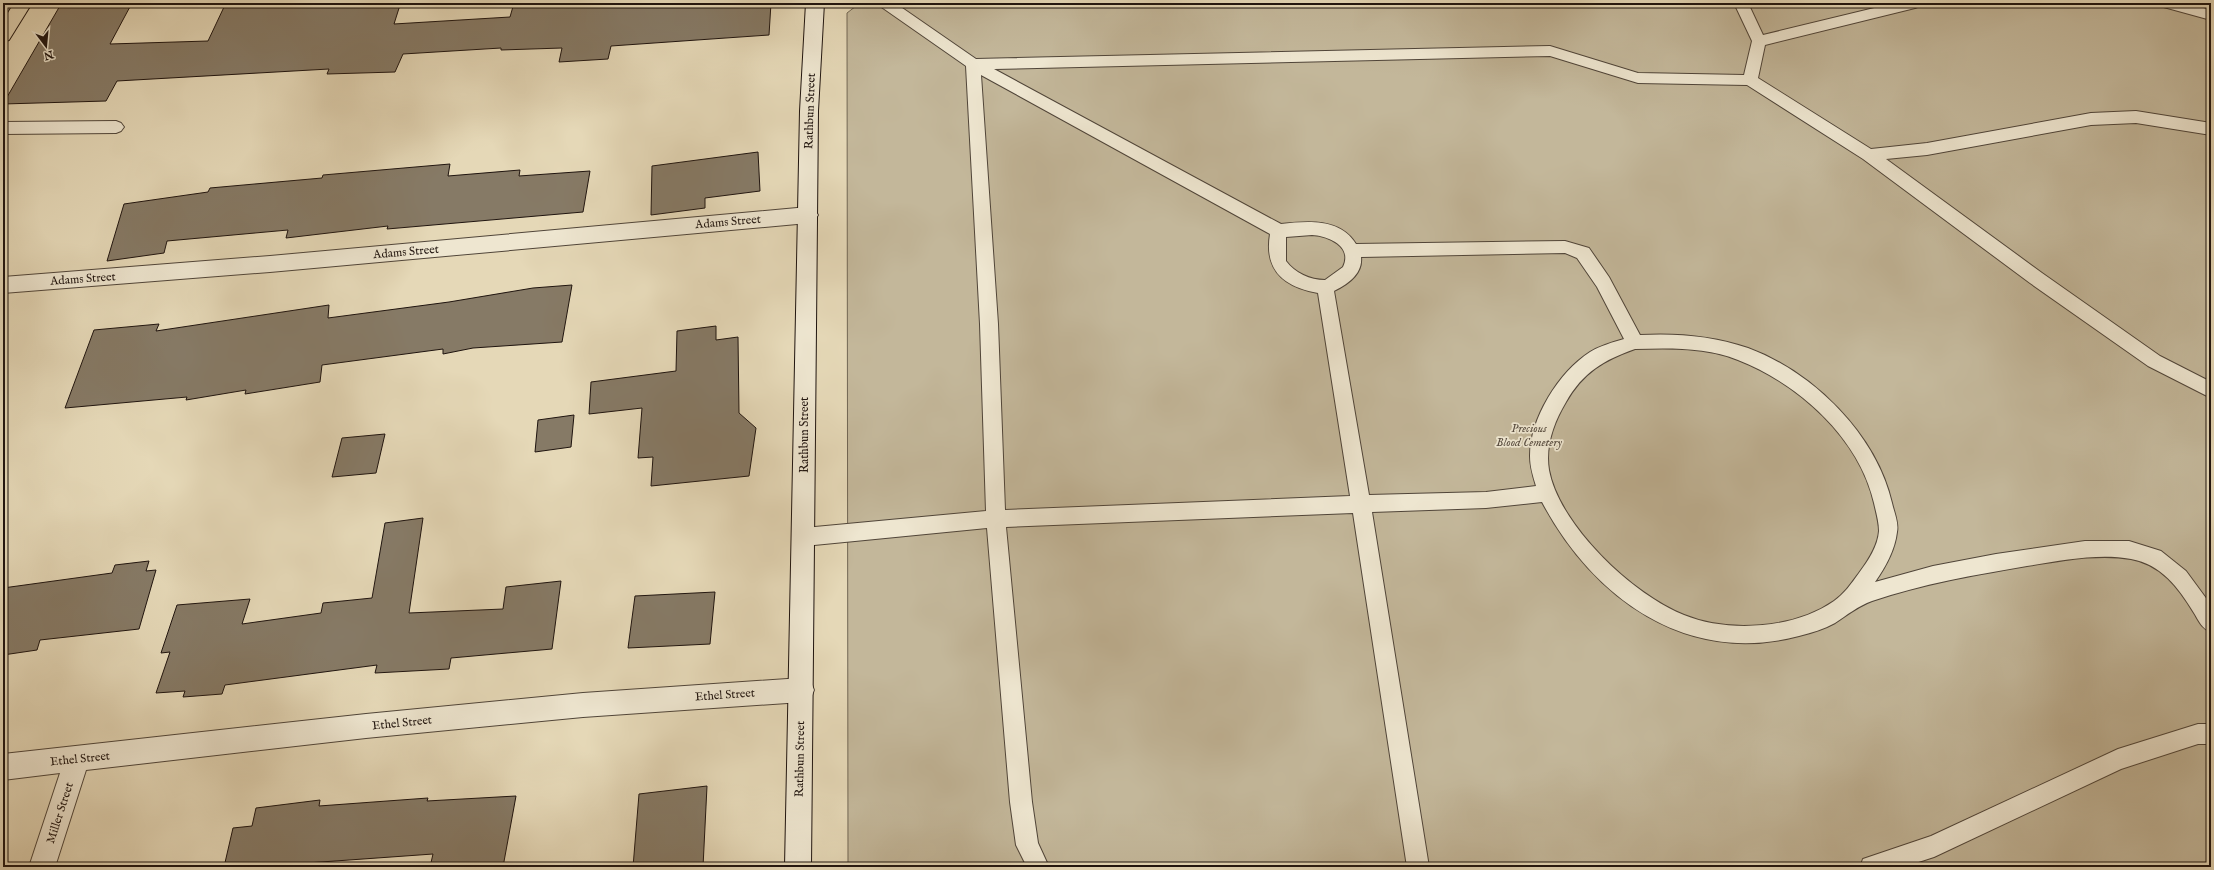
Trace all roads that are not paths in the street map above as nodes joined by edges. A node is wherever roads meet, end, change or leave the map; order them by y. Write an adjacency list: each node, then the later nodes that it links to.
1 (23, 3): 8 (main road)
2 (815, 3): 16 (street, Rathbun Street)
3 (885, 3): 10 (lane)
4 (1741, 3): 9 (lane)
5 (1915, 3): 9 (lane)
6 (2165, 3): 7 (lane)
7 (2211, 15)
8 (3, 36)
9 (1759, 41): 11 (lane)
10 (973, 64): 11 (lane); 17 (lane); 25 (lane)
11 (1750, 80): 15 (lane)
12 (116, 127): 13 (lane)
13 (3, 128)
14 (2211, 129): 15 (lane)
15 (1869, 155): 22 (lane)
16 (808, 215): 19 (street, Adams Street); 26 (street, Rathbun Street)
17 (1279, 231): 18 (lane); 20 (lane)
18 (1352, 251): 20 (lane); 21 (lane)
19 (3, 285)
20 (1325, 287): 24 (lane)
21 (1634, 342): 23 (lane); 27 (lane)
22 (2211, 391)
23 (1547, 493): 24 (lane); 27 (lane)
24 (1360, 504): 25 (lane); 36 (lane)
25 (996, 519): 26 (lane); 35 (lane)
26 (804, 537): 29 (street, Rathbun Street)
27 (1850, 601): 28 (lane)
28 (2211, 623)
29 (802, 690): 31 (street, Ethel Street); 34 (street, Rathbun Street)
30 (2211, 734): 37 (lane)
31 (77, 760): 32 (street, Ethel Street); 33 (street, Miller Street)
32 (3, 767)
33 (42, 867)
34 (798, 867)
35 (1038, 867)
36 (1418, 867)
37 (1871, 867)

